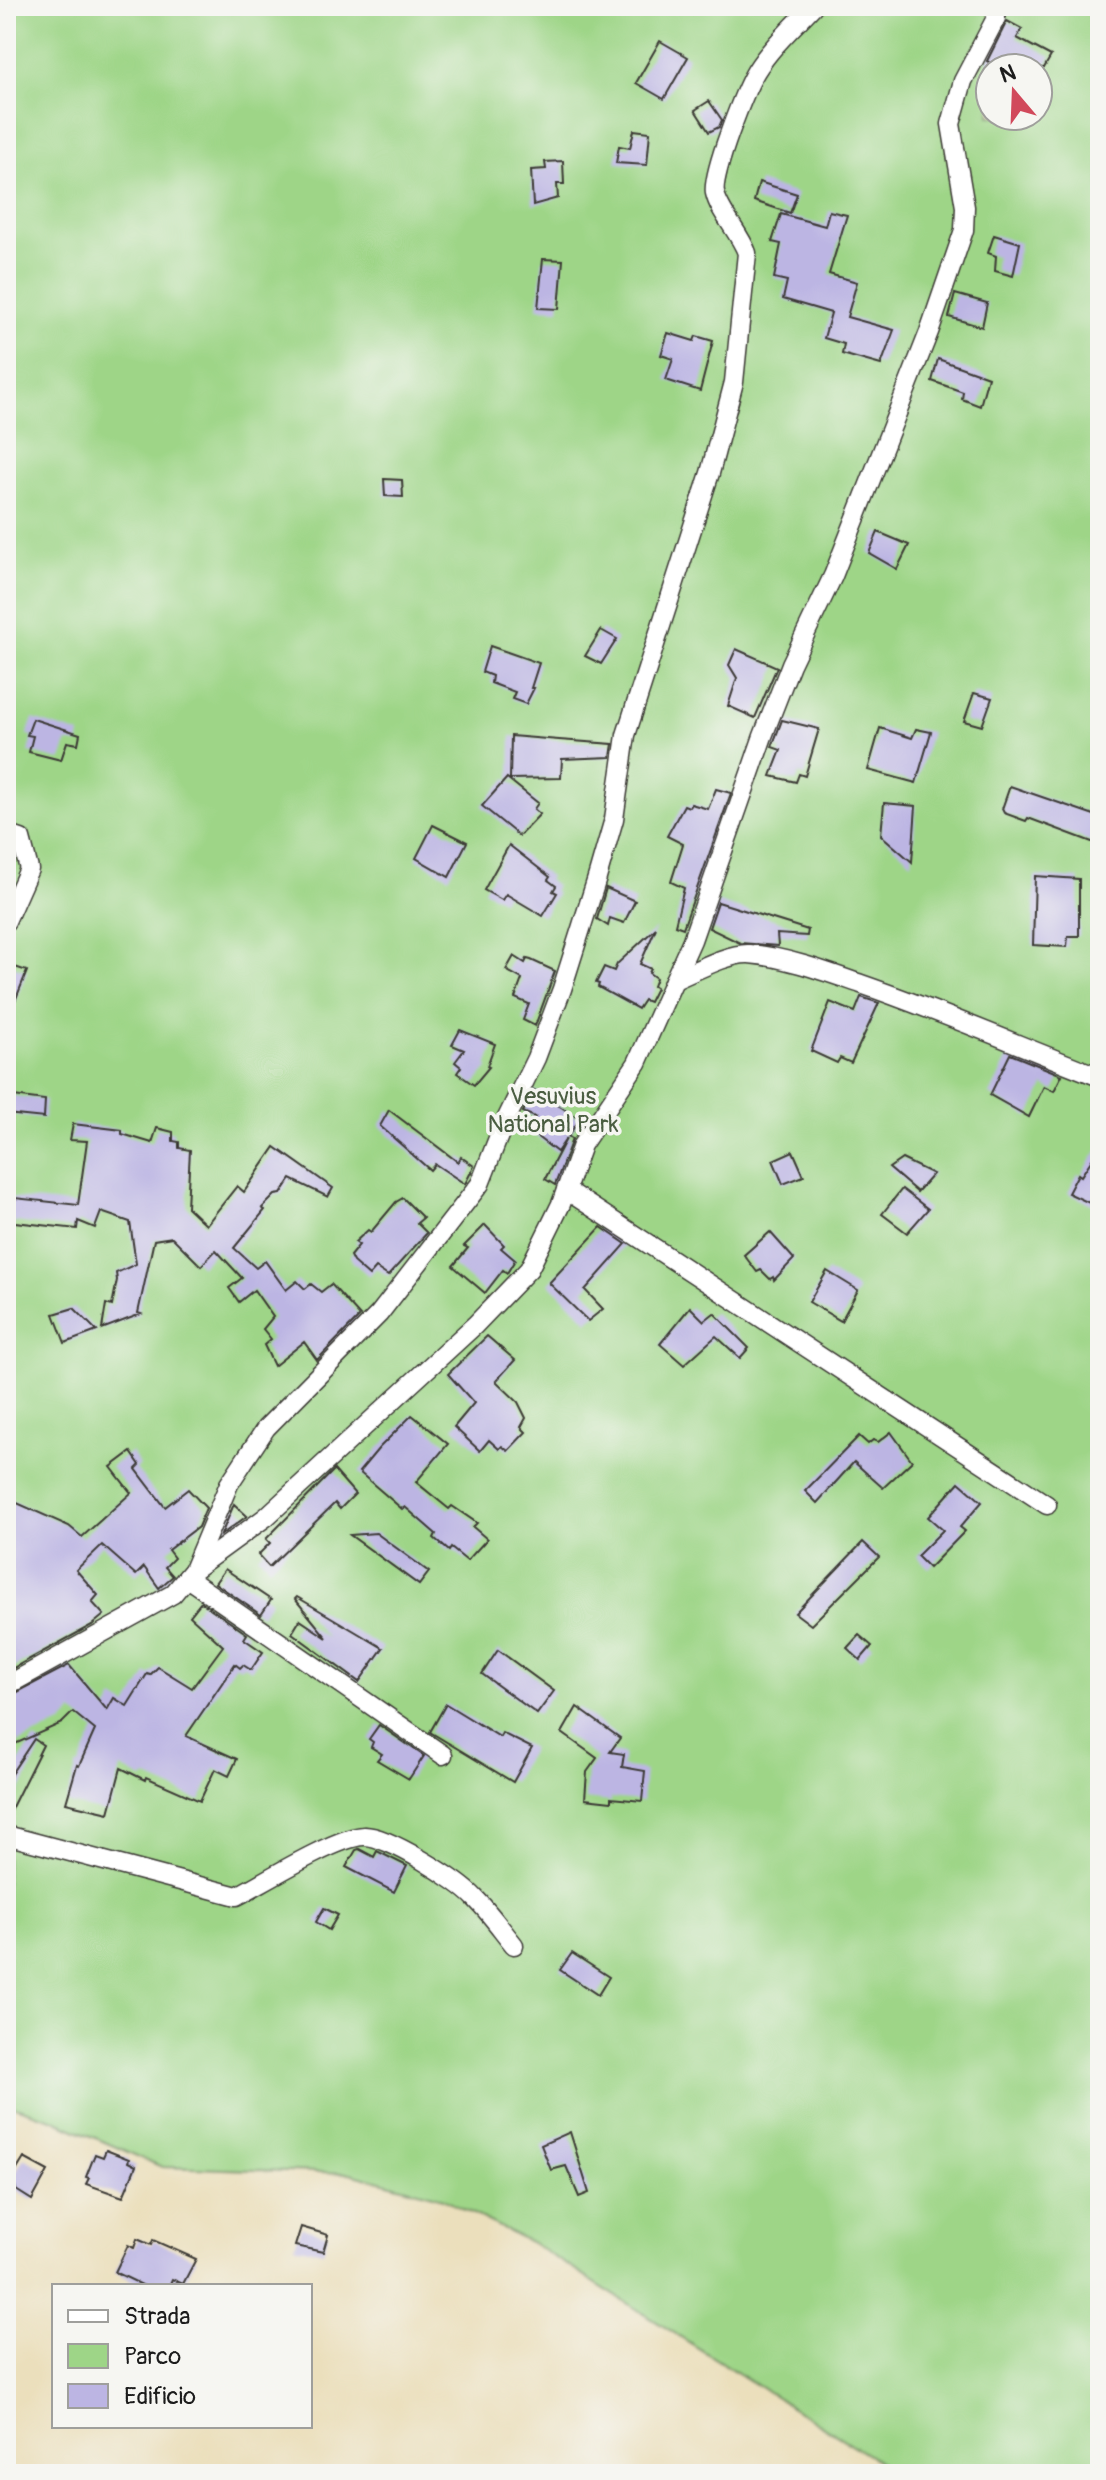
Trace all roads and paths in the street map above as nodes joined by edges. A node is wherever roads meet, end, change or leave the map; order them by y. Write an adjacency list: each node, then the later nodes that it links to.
1 (813, 6): 9 (street)
2 (996, 18): 5 (street)
3 (6, 834): 4 (street)
4 (6, 921)
5 (674, 980): 6 (street); 7 (street)
6 (1100, 1077)
7 (566, 1190): 8 (street); 9 (street)
8 (1047, 1505)
9 (190, 1574): 10 (street); 11 (street)
10 (6, 1686)
11 (443, 1755)
12 (6, 1835): 13 (street)
13 (514, 1945)

